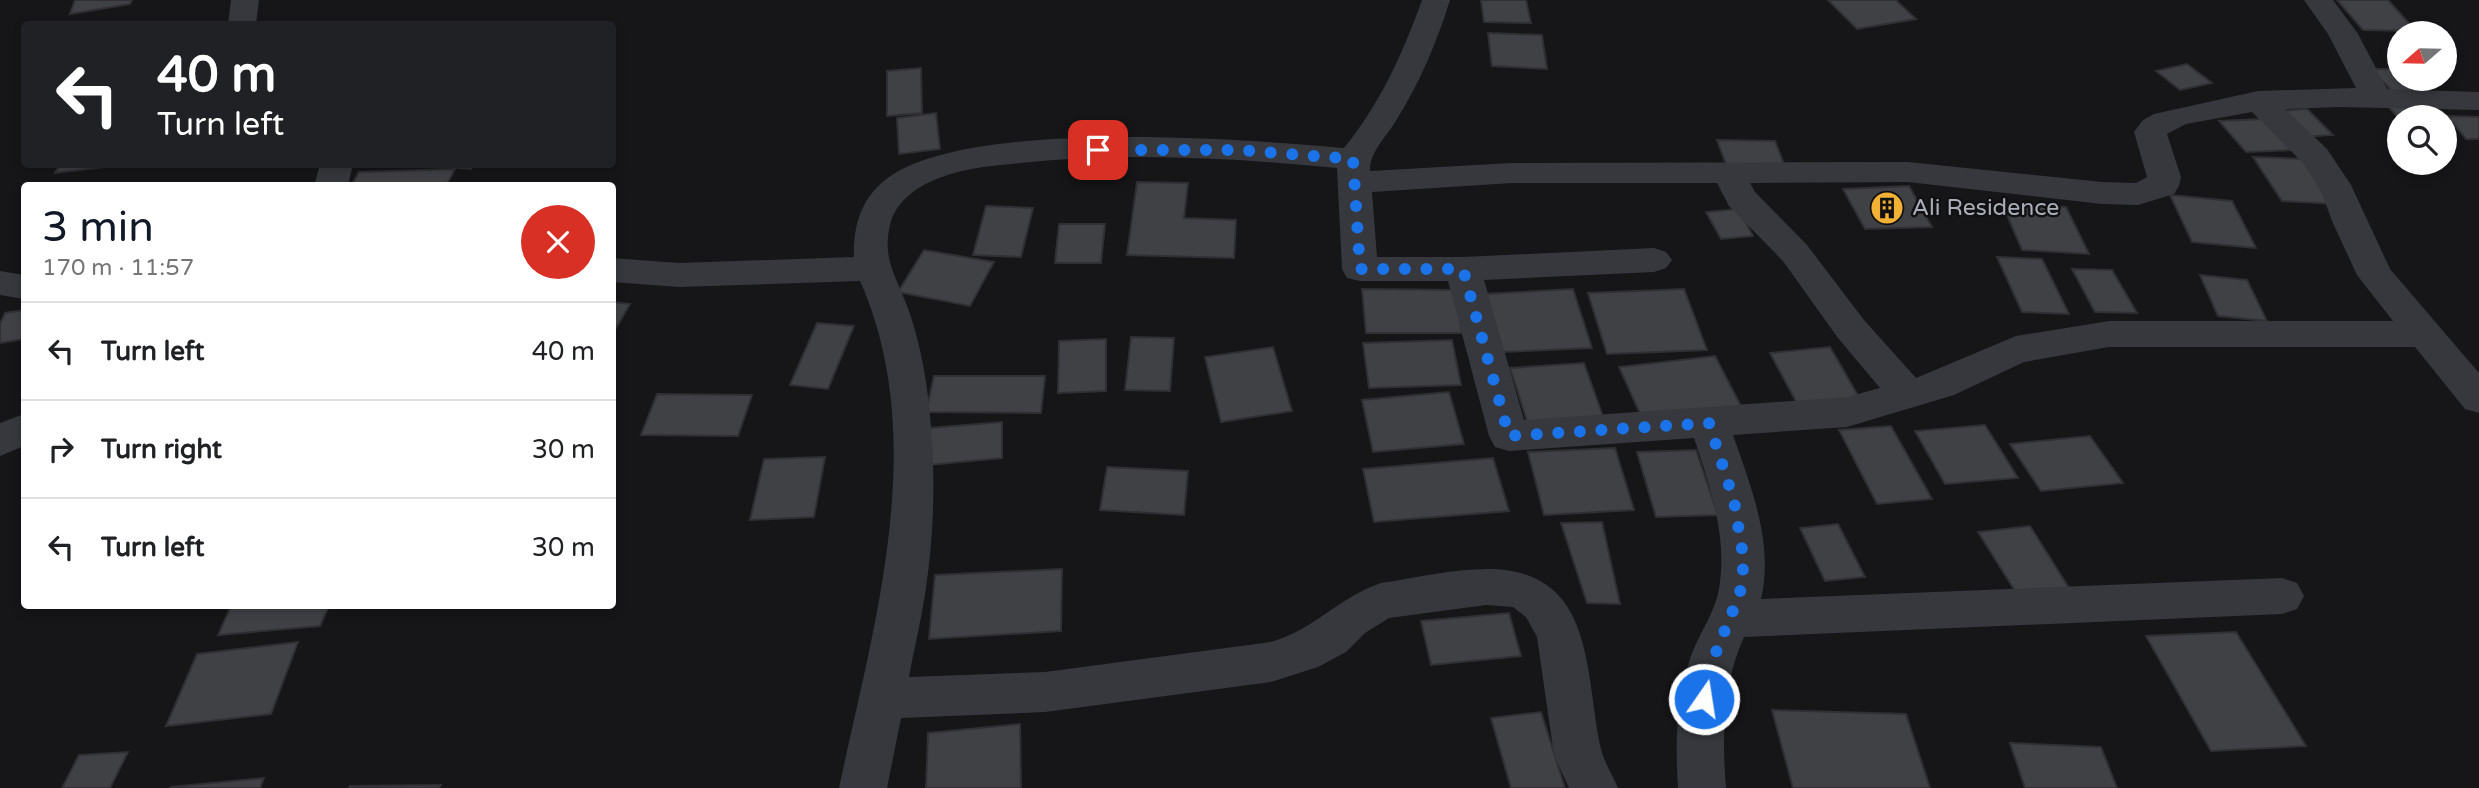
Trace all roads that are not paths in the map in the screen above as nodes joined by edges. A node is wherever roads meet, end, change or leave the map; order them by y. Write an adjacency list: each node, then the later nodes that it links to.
1 (246, 0): 4 (street)
2 (1436, 0): 8 (street)
3 (2318, 0): 5 (street)
4 (242, 21)
5 (2375, 97): 6 (street); 7 (street)
6 (2258, 100): 9 (street); 16 (street)
7 (2479, 101)
8 (1354, 171): 9 (street); 11 (street); 12 (street)
9 (1728, 173): 17 (street)
10 (1654, 260): 12 (street)
11 (872, 269): 13 (street); 24 (street)
12 (1463, 269): 19 (street)
13 (616, 270)
14 (0, 283): 15 (street)
15 (21, 286)
16 (2424, 334): 17 (street); 18 (street)
17 (1909, 396): 19 (street)
18 (2479, 399)
19 (1709, 423): 23 (street)
20 (21, 430): 21 (street)
21 (0, 441)
22 (2282, 596): 23 (street)
23 (1729, 619): 27 (street)
24 (882, 698): 25 (street); 26 (street)
25 (863, 788)
26 (1594, 788)
27 (1702, 788)

